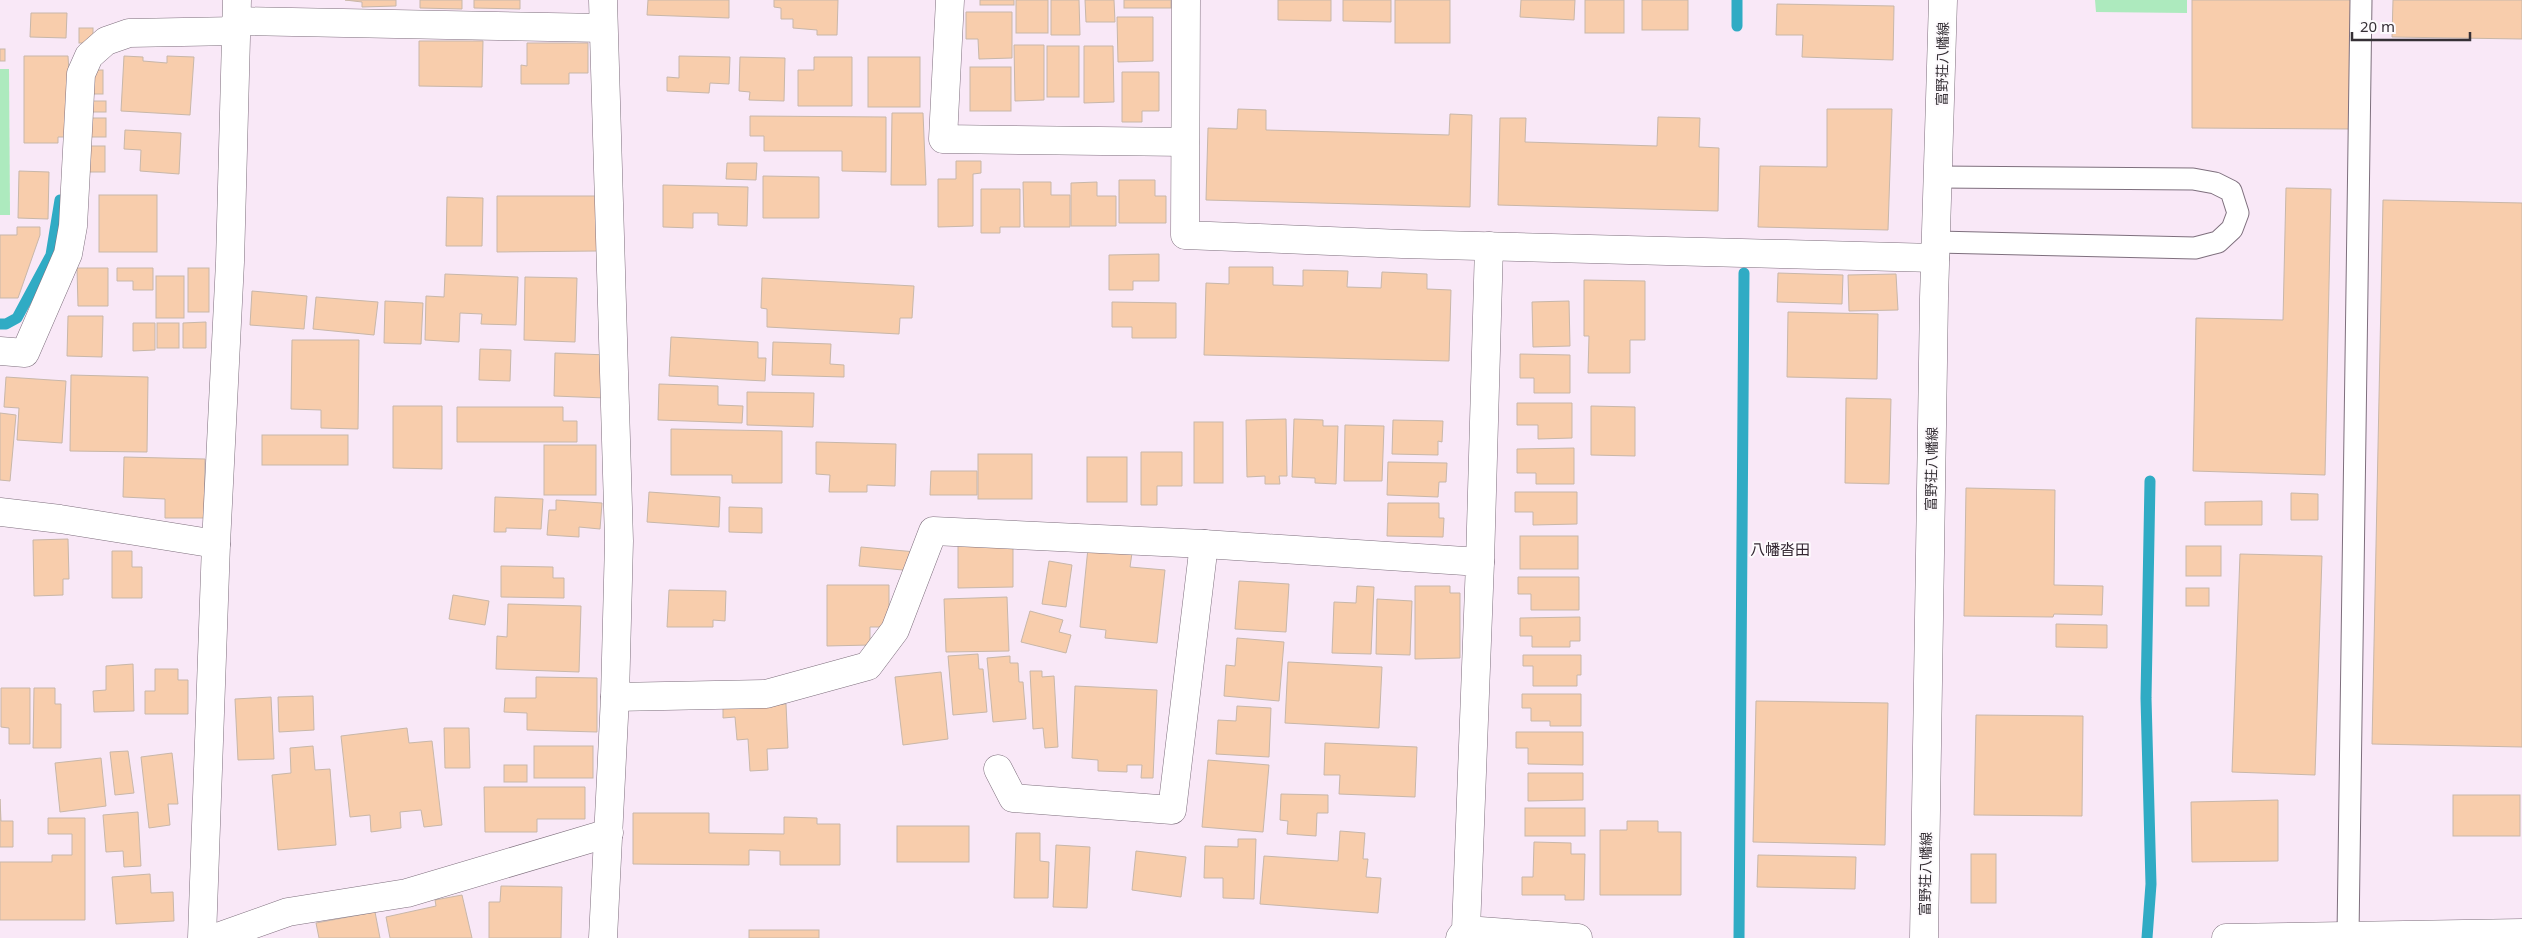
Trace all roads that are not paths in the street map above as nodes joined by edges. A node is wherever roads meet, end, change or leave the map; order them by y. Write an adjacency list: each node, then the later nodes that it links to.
1 (603, 0): 7 (street)
2 (950, 0): 8 (street)
3 (1186, 0): 8 (street)
4 (1943, 0): 9 (street, 富野荘八幡線)
5 (2361, 0): 22 (lane)
6 (236, 17): 7 (street); 12 (street); 14 (street)
7 (603, 28): 17 (street)
8 (1185, 142): 10 (street)
9 (1938, 177): 11 (street, 富野荘八幡線); 11 (lane)
10 (1489, 246): 11 (street); 16 (street)
11 (1936, 250): 27 (street, 富野荘八幡線)
12 (0, 351)
13 (0, 512): 14 (street)
14 (216, 544): 23 (street)
15 (1204, 544): 16 (street); 17 (street); 18 (street)
16 (1480, 562): 21 (street)
17 (615, 697): 19 (street)
18 (998, 769)
19 (609, 833): 24 (street); 25 (street)
20 (2522, 933): 22 (street)
21 (1463, 934): 26 (street)
22 (2348, 936): 28 (street)
23 (202, 938)
24 (215, 938)
25 (603, 938)
26 (1578, 938)
27 (1924, 938)
28 (2226, 938)

